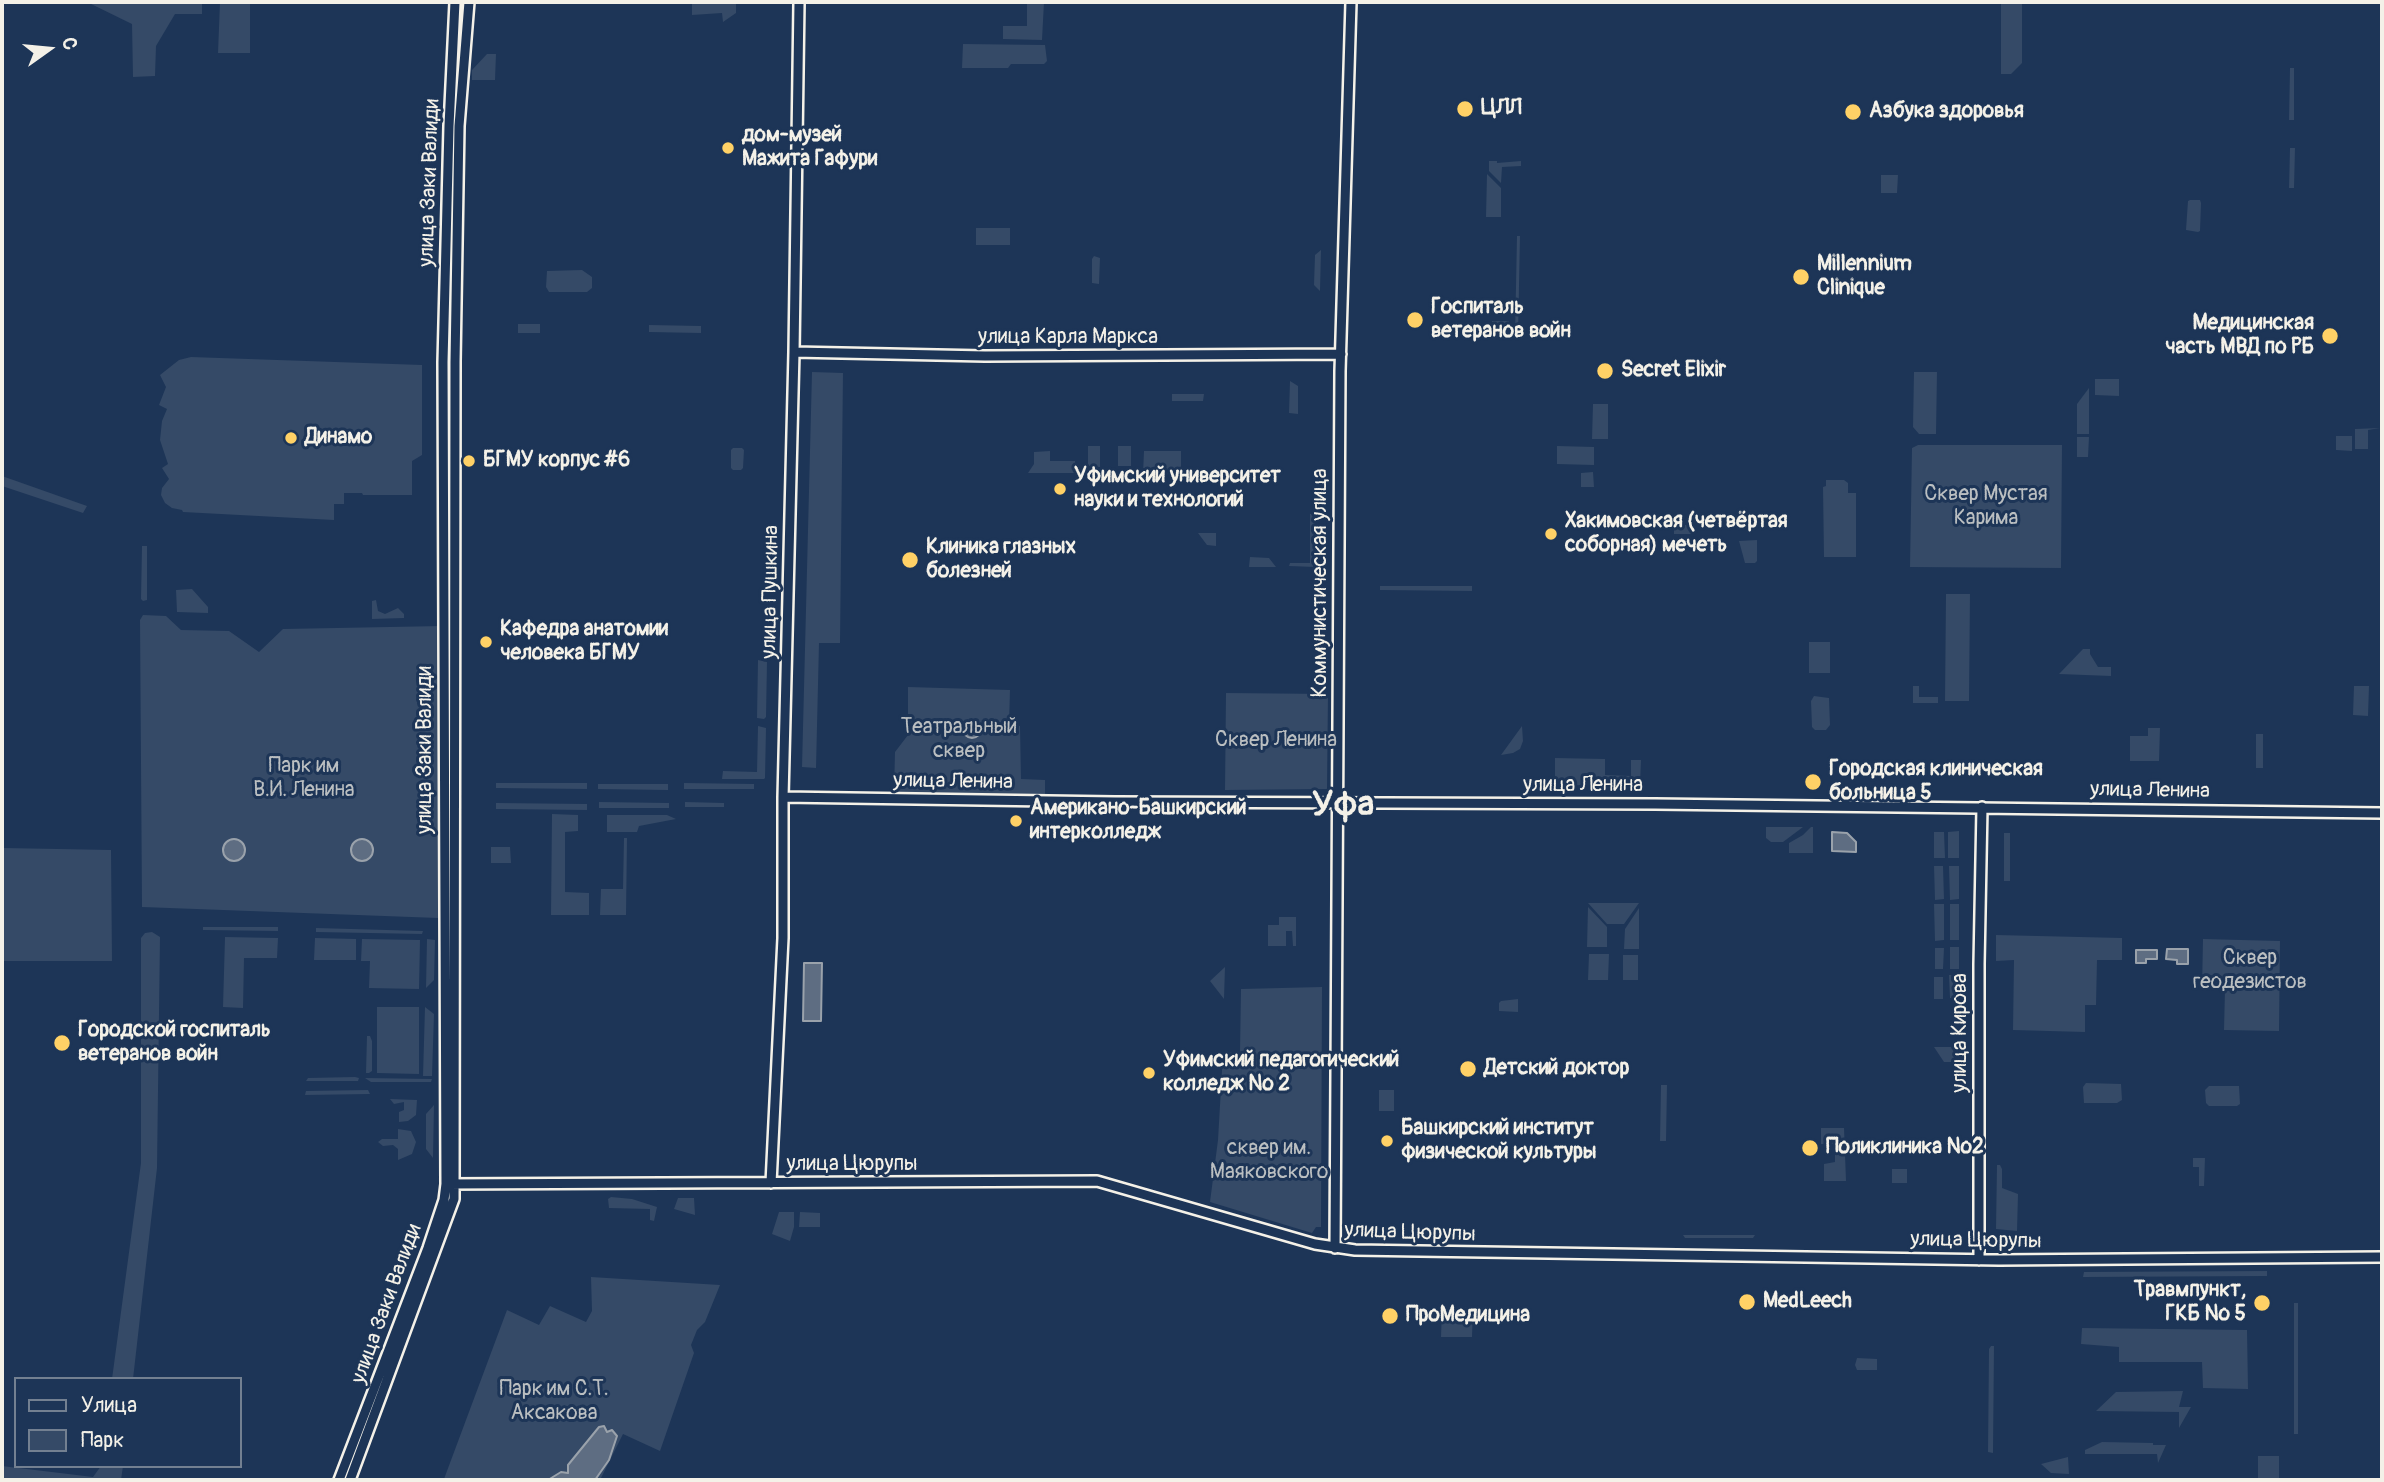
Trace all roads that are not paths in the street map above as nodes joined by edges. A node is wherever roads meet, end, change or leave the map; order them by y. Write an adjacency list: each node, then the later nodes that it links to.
1 (455, 2): 11 (main road, улица Заки Валиди)
2 (470, 2): 11 (main road, улица Заки Валиди)
3 (799, 2): 5 (main road, улица Пушкина)
4 (1351, 2): 6 (main road, Коммунистическая улица)
5 (794, 352): 6 (main road, улица Карла Маркса); 7 (main road, улица Пушкина)
6 (1341, 354): 8 (main road, Коммунистическая улица)
7 (783, 797): 8 (main road, улица Ленина); 12 (main road, улица Пушкина)
8 (1337, 803): 9 (main road, улица Ленина); 13 (main road, Коммунистическая улица)
9 (1982, 807): 10 (main road, улица Ленина); 15 (main road, улица Кирова)
10 (2382, 813)
11 (451, 1183): 12 (main road, улица Цюрупы); 16 (main road, улица Заки Валиди); 17 (main road, улица Заки Валиди)
12 (771, 1183): 13 (main road, улица Цюрупы)
13 (1335, 1248): 15 (main road, улица Цюрупы)
14 (2382, 1257): 15 (main road, улица Цюрупы)
15 (1979, 1260)
16 (339, 1480)
17 (350, 1480)

